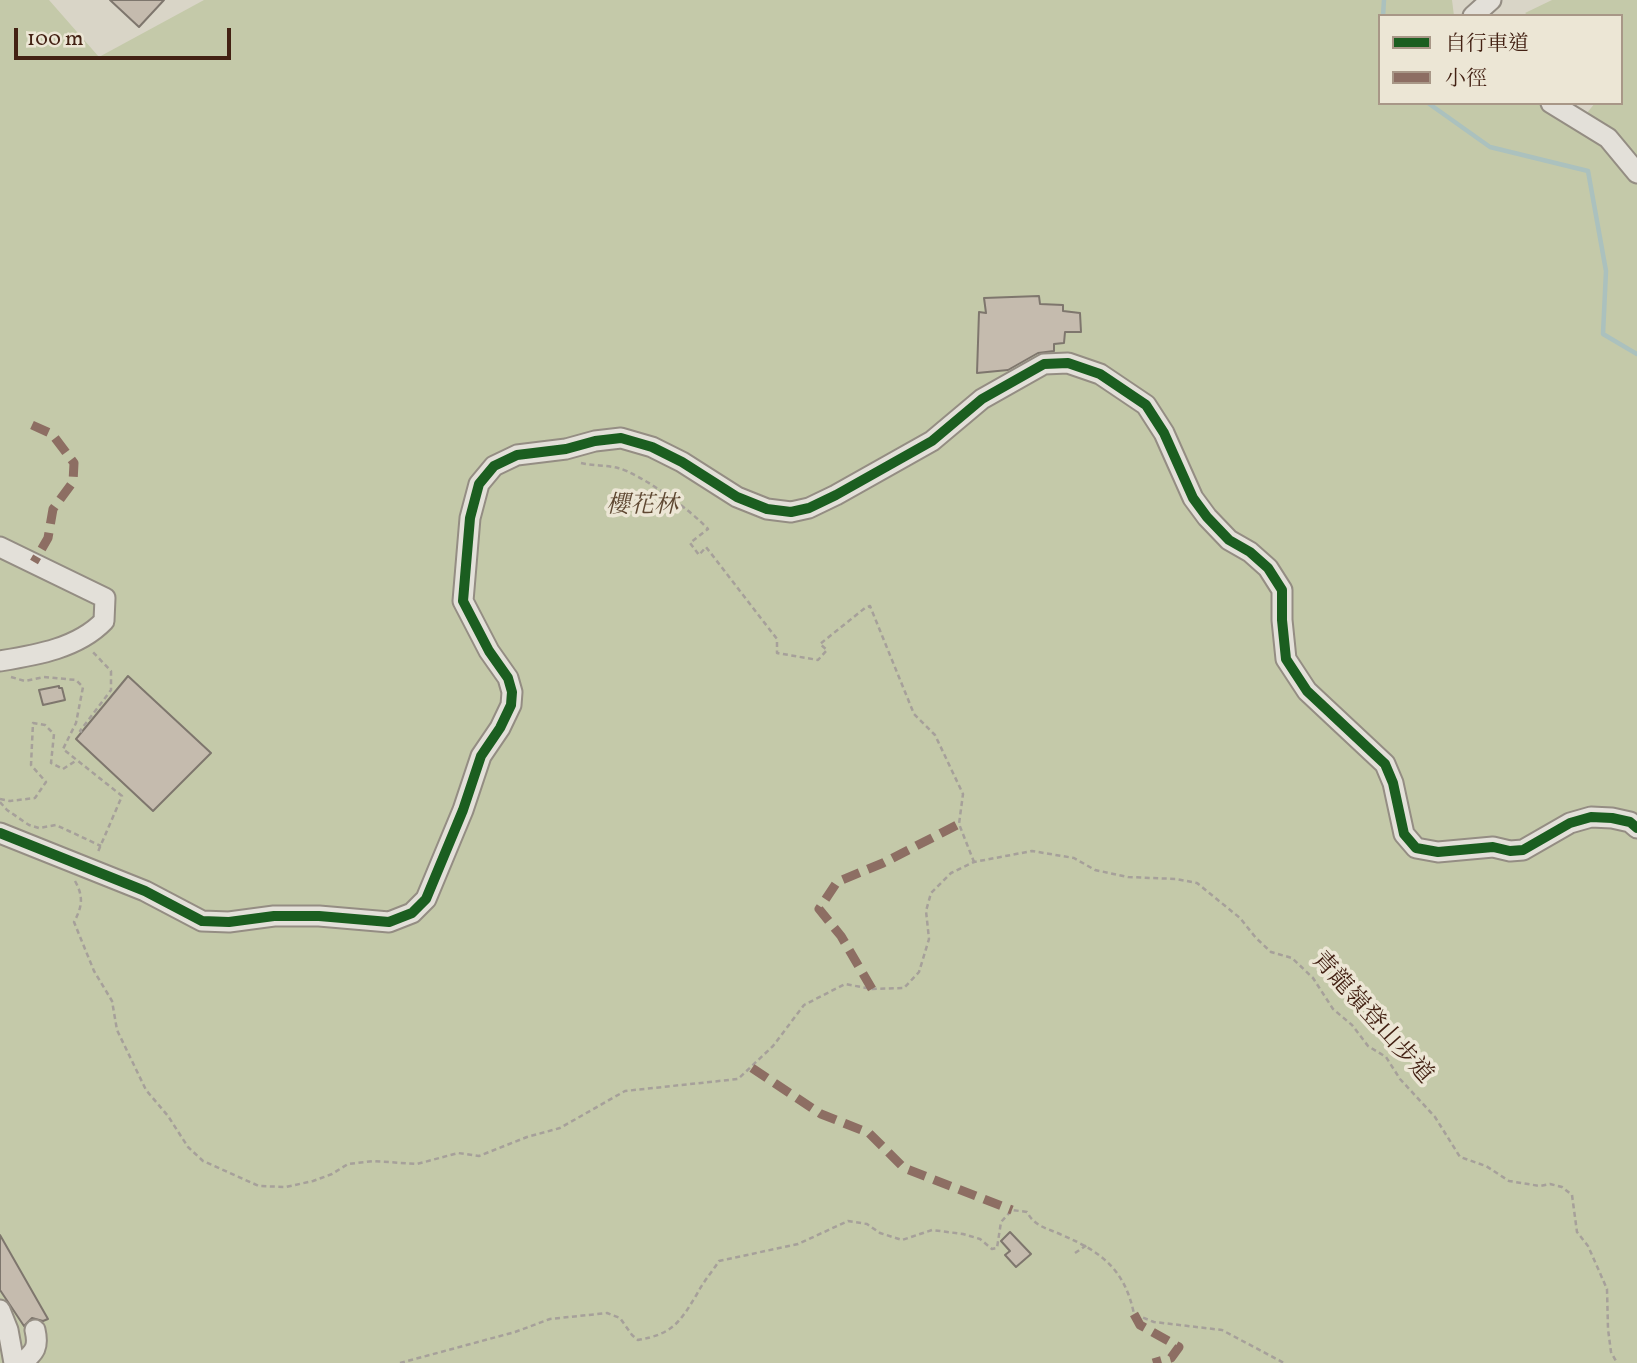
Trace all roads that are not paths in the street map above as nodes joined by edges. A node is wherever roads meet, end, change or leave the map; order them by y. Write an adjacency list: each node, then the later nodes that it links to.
1 (1491, 0): 2 (street)
2 (1475, 14)
3 (1554, 105): 4 (street)
4 (1637, 173)
5 (0, 547): 6 (street)
6 (0, 661)
7 (1637, 828): 8 (street)
8 (0, 833)
9 (0, 1310): 11 (street)
10 (35, 1330): 12 (street)
11 (14, 1363)
12 (22, 1363)

